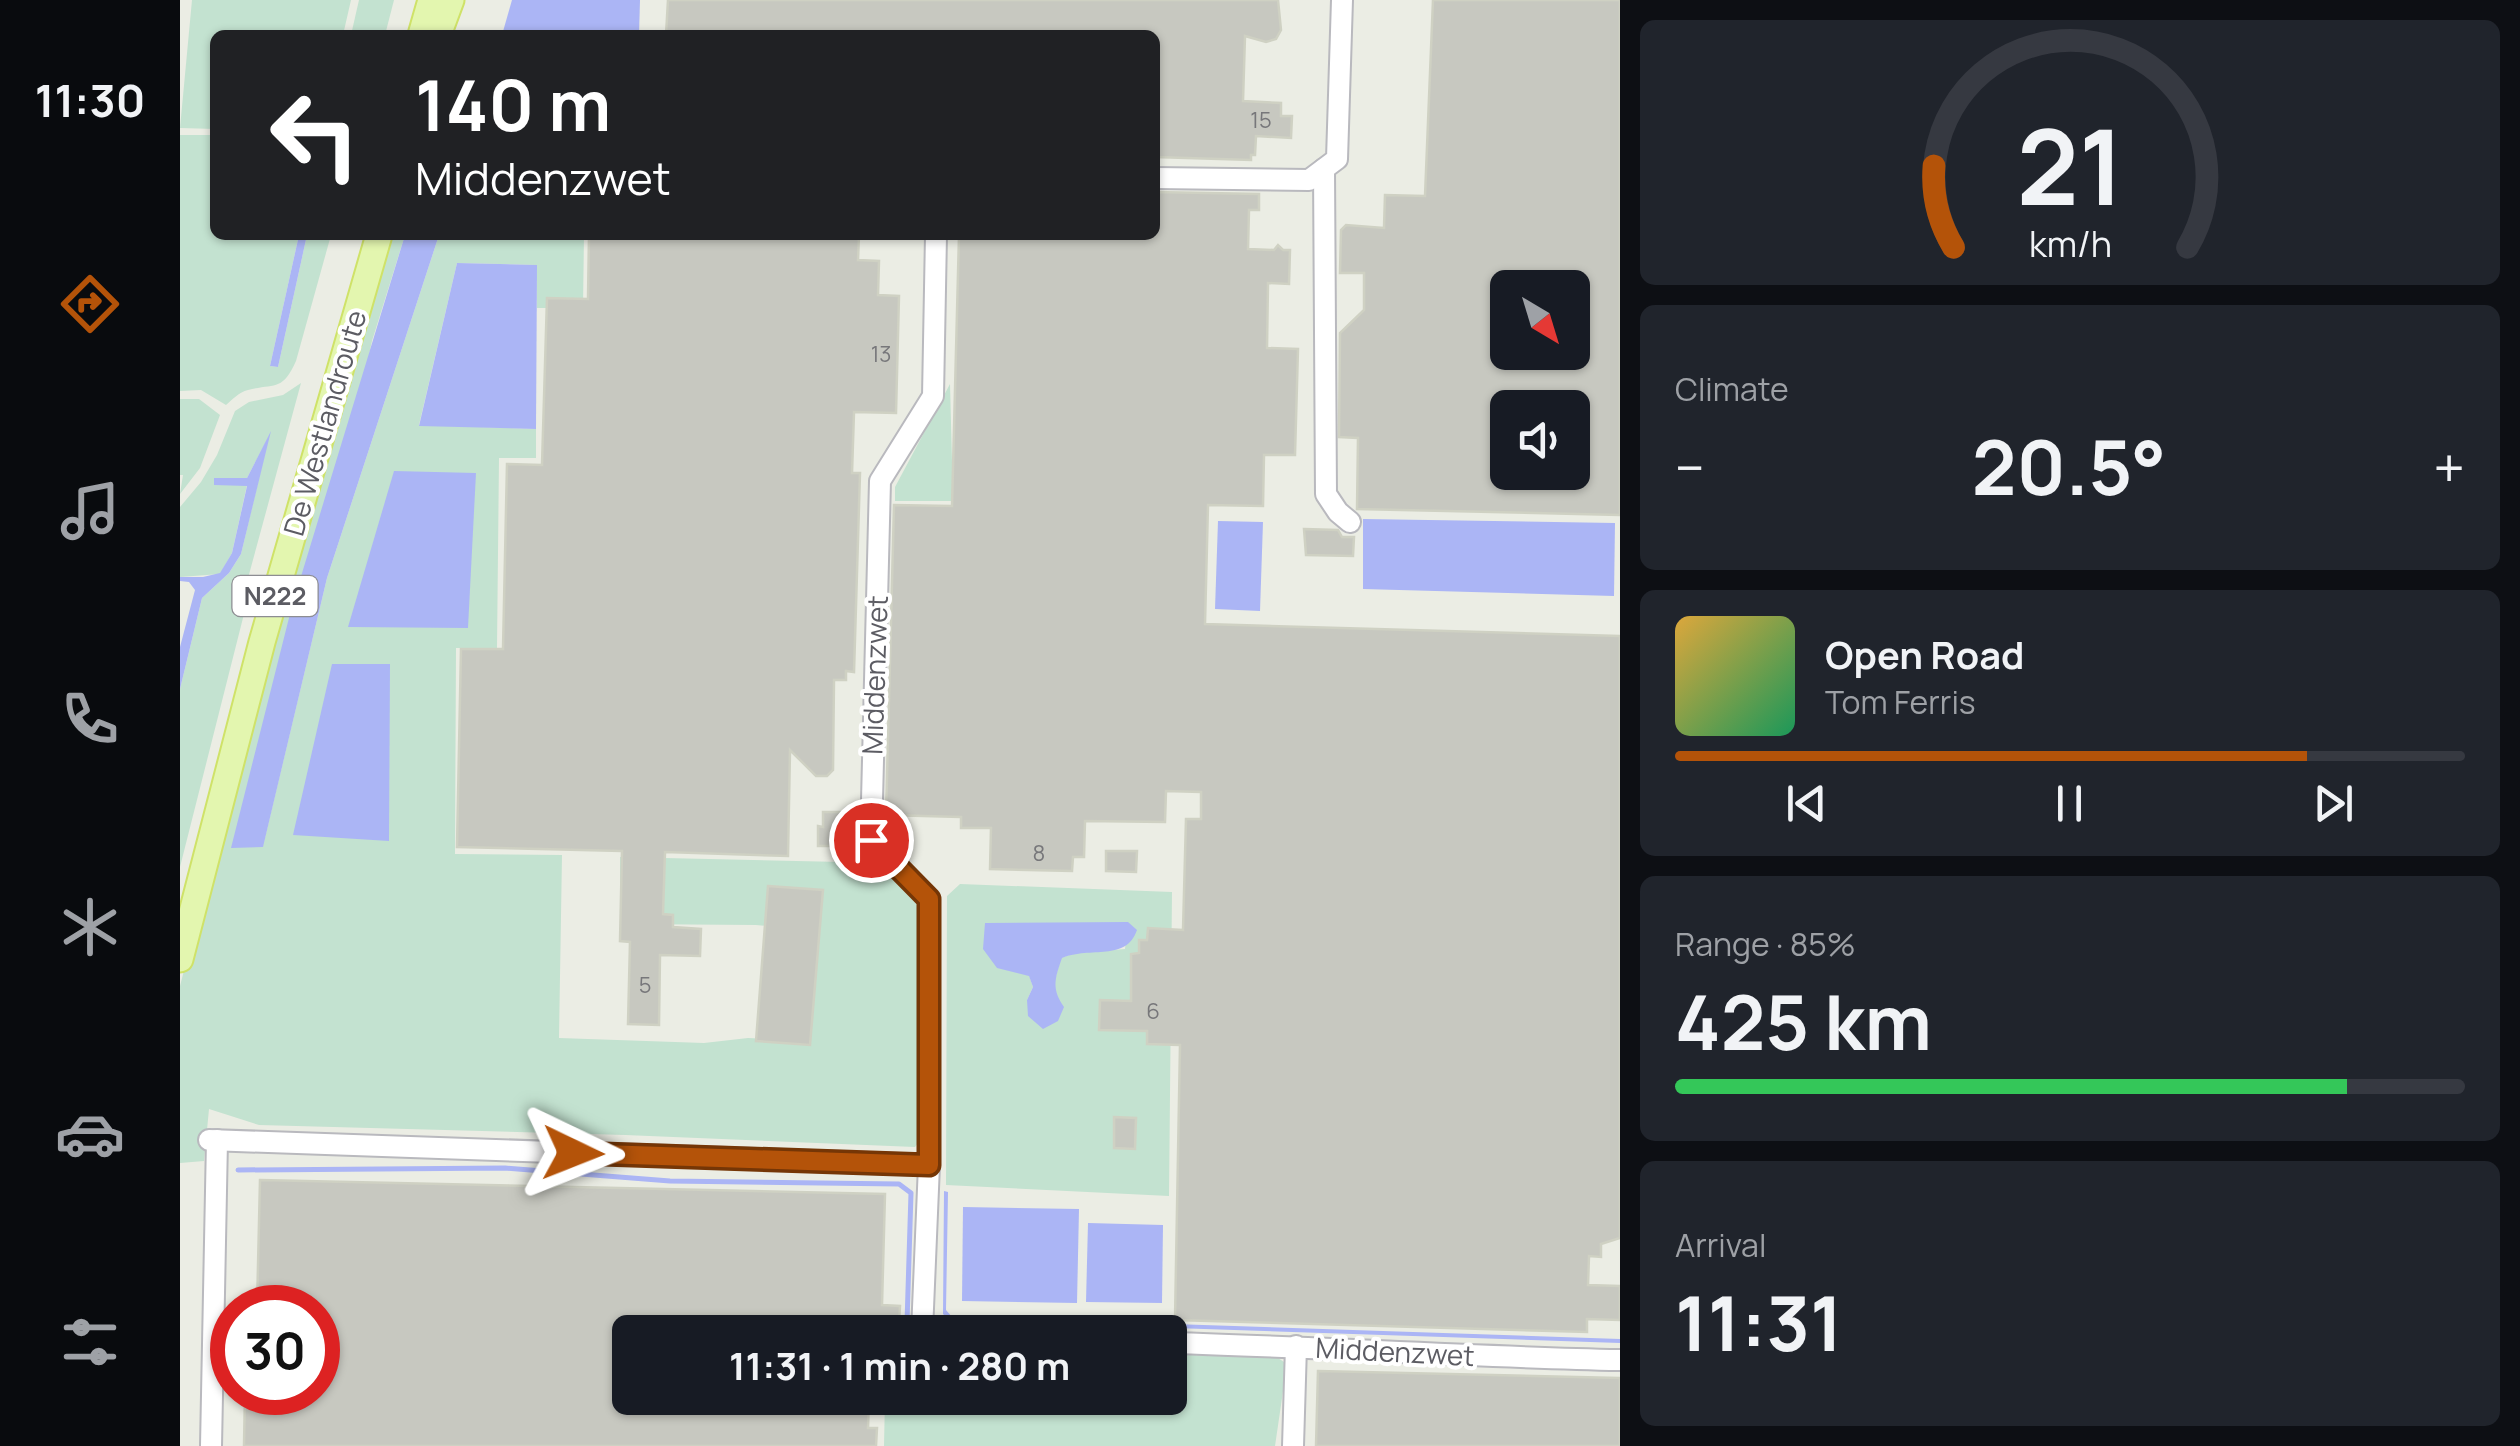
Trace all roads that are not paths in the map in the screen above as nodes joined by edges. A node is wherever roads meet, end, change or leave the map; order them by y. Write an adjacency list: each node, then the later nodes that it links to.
1 (431, 0): 4 (main road)
2 (451, 0): 5 (main road)
3 (1342, 0): 6 (street)
4 (422, 30)
5 (440, 30)
6 (1324, 169): 7 (street); 11 (street)
7 (1160, 178)
8 (361, 240): 12 (main road, De Westlandroute / N222)
9 (378, 240): 13 (main road, De Westlandroute / N222)
10 (936, 240): 14 (street, Middenzwet)
11 (1350, 522)
12 (180, 892)
13 (180, 959)
14 (929, 1165): 15 (street, Middenzwet); 19 (street)
15 (923, 1315)
16 (1187, 1343): 17 (street, Middenzwet)
17 (1296, 1346): 18 (street, Middenzwet); 20 (street)
18 (1620, 1360)
19 (211, 1446)
20 (1294, 1446)

